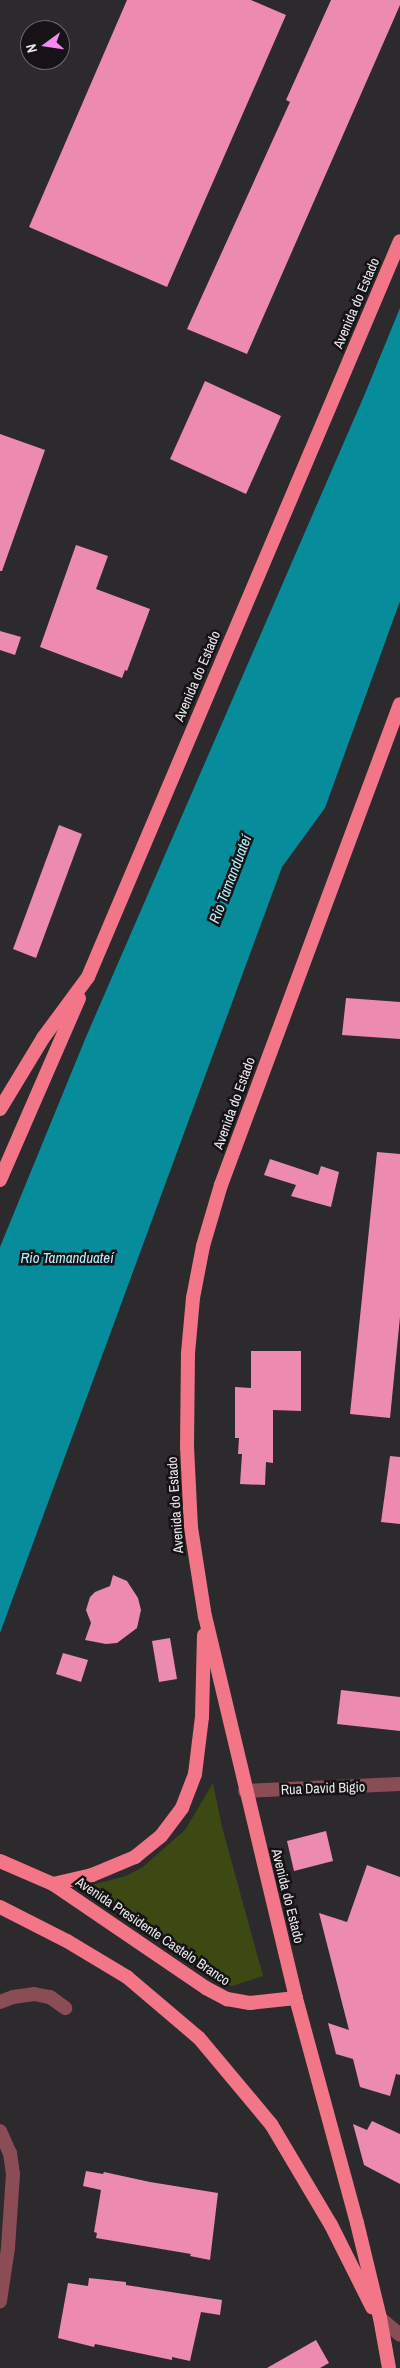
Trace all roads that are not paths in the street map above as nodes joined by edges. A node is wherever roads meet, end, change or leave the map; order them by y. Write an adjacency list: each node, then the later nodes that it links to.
1 (400, 241): 3 (highway, Avenida do Estado)
2 (400, 704): 6 (highway, Avenida do Estado)
3 (88, 977): 4 (highway, Avenida do Estado); 5 (highway)
4 (0, 1109)
5 (0, 1180)
6 (205, 1617): 8 (highway, Avenida do Estado); 10 (highway)
7 (400, 1784): 8 (street, Rua David Bigio)
8 (245, 1791): 12 (highway, Avenida do Estado)
9 (0, 1861): 10 (highway, Avenida Presidente Castelo Branco)
10 (53, 1884): 12 (highway, Avenida Presidente Castelo Branco)
11 (5, 1909): 17 (highway)
12 (296, 1998): 17 (highway, Avenida do Estado)
13 (0, 2002): 14 (street)
14 (65, 2008)
15 (0, 2132): 16 (street)
16 (0, 2301)
17 (380, 2318): 18 (street); 19 (highway)
18 (400, 2335)
19 (389, 2368)

